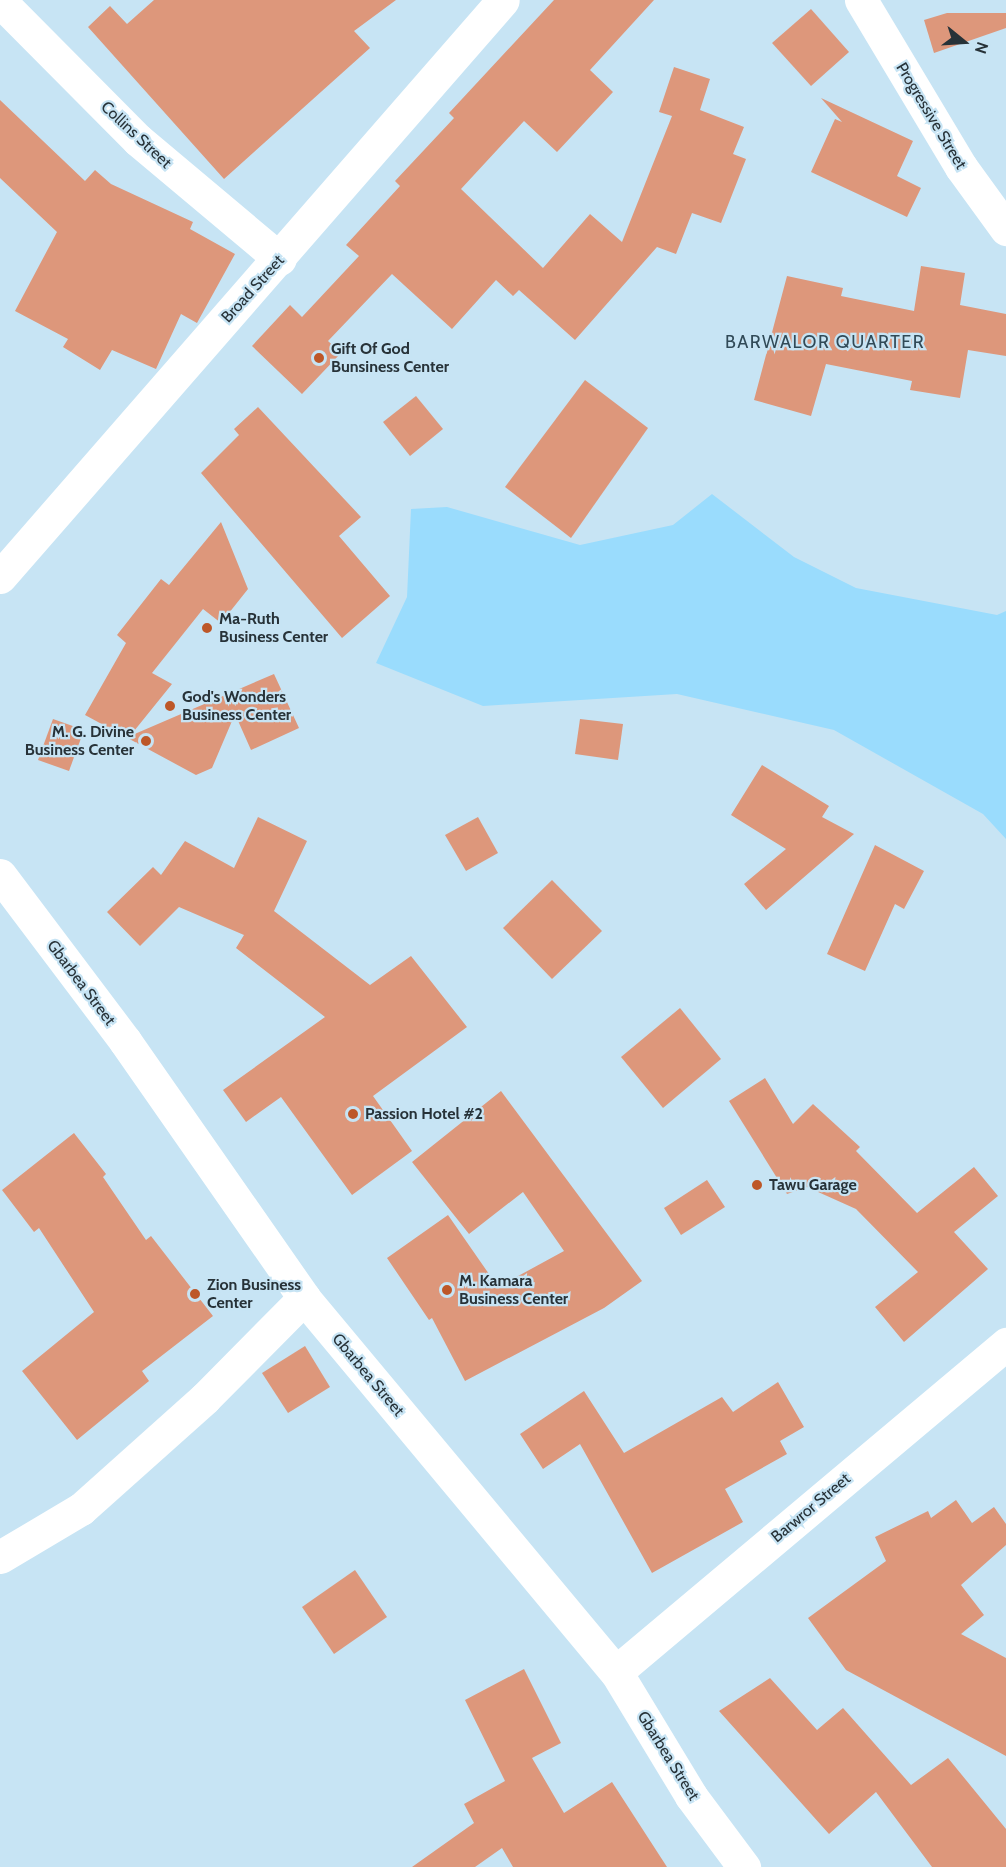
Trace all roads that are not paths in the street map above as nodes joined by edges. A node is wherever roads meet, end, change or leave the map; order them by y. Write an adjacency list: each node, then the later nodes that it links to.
1 (503, 0): 5 (street, Broad Street)
2 (861, 0): 4 (street, Progressive Street)
3 (0, 1): 5 (street, Collins Street)
4 (1006, 229)
5 (280, 259): 6 (street, Broad Street)
6 (0, 577)
7 (0, 875): 8 (street, Gbarbea Street)
8 (304, 1298): 10 (street); 11 (street, Gbarbea Street)
9 (1006, 1344): 11 (street, Barwror Street)
10 (0, 1557)
11 (616, 1672): 12 (street, Gbarbea Street)
12 (744, 1867)

